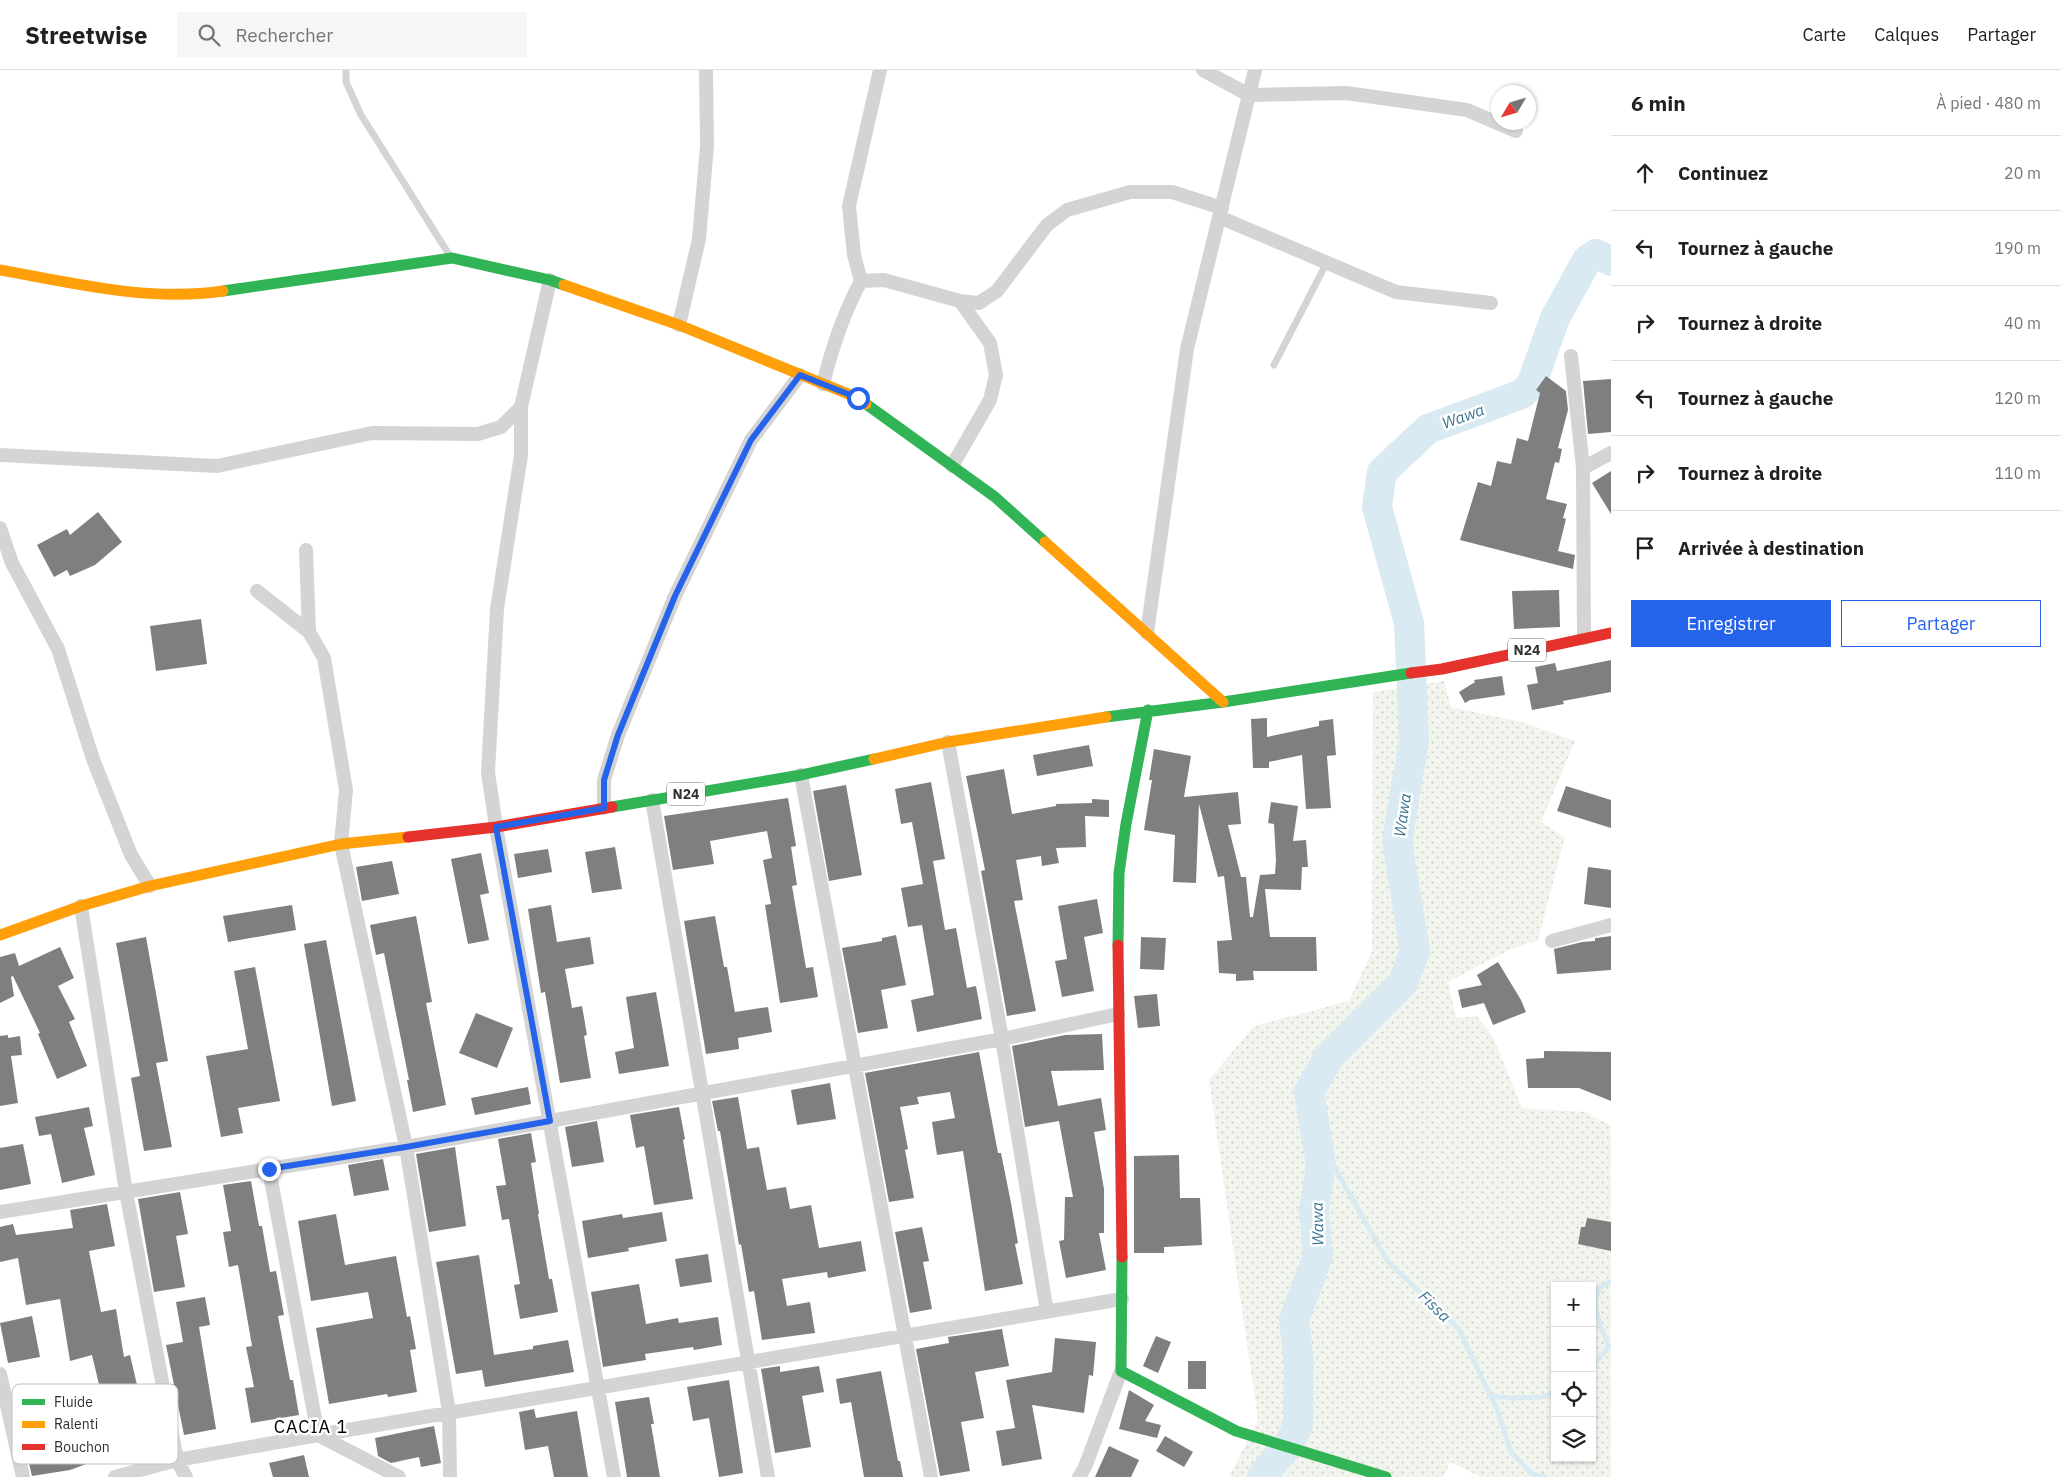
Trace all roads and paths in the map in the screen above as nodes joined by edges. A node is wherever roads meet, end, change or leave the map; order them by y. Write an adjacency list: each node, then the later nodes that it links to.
1 (346, 70): 9 (lane)
2 (706, 70): 16 (street)
3 (880, 70): 13 (street)
4 (1203, 70): 6 (street)
5 (1256, 70): 6 (street)
6 (1249, 94): 7 (street); 8 (street)
7 (1516, 131)
8 (1220, 212): 10 (street); 14 (street); 31 (street)
9 (452, 258): 11 (street); 12 (street)
10 (1327, 262): 15 (street); 18 (lane)
11 (0, 270)
12 (550, 280): 16 (street); 21 (street)
13 (862, 281): 14 (street); 20 (street)
14 (960, 301): 24 (street)
15 (1491, 303)
16 (679, 326): 19 (street)
17 (1571, 356): 25 (street)
18 (1274, 365)
19 (800, 375): 20 (street); 38 (street)
20 (823, 384): 24 (street)
21 (521, 407): 23 (street); 39 (street)
22 (1611, 453): 25 (street)
23 (0, 455)
24 (952, 466): 31 (street)
25 (1584, 468): 32 (street)
26 (0, 528): 41 (street)
27 (306, 550): 29 (street)
28 (257, 592): 29 (street)
29 (308, 632): 40 (street)
30 (1611, 633): 32 (street, N24)
31 (1147, 634): 33 (street)
32 (1584, 638): 33 (street, N24)
33 (1223, 702): 34 (street, N24)
34 (1148, 710): 35 (street, N24); 46 (street)
35 (948, 742): 36 (street, N24); 47 (street)
36 (801, 775): 37 (street, N24); 48 (street)
37 (652, 800): 38 (street, N24); 49 (street)
38 (604, 808): 39 (street, N24)
39 (496, 827): 40 (street, N24); 50 (street)
40 (341, 844): 41 (street, N24); 51 (street)
41 (150, 886): 42 (street, N24)
42 (82, 906): 44 (street, N24); 53 (street)
43 (1611, 925): 45 (street)
44 (0, 935)
45 (1552, 941)
46 (1118, 1014): 47 (street); 55 (street)
47 (1002, 1039): 48 (street); 56 (street)
48 (855, 1066): 49 (street); 57 (street)
49 (702, 1093): 50 (street); 58 (street)
50 (550, 1121): 51 (street); 62 (street)
51 (406, 1147): 52 (street); 63 (street)
52 (269, 1169): 53 (street); 65 (street)
53 (126, 1192): 54 (street); 61 (street)
54 (0, 1212)
55 (1122, 1299): 56 (street); 59 (street)
56 (1047, 1312): 57 (street)
57 (905, 1336): 58 (street); 77 (street)
58 (748, 1362): 62 (street); 76 (street)
59 (1121, 1371): 78 (street); 79 (street)
60 (0, 1374): 64 (street)
61 (163, 1384)
62 (598, 1387): 63 (street); 75 (street)
63 (449, 1412): 65 (street); 74 (street)
64 (12, 1426)
65 (318, 1435): 66 (street); 73 (street)
66 (178, 1460)
67 (178, 1462): 72 (street)
68 (21, 1464): 70 (street)
69 (162, 1464): 71 (street)
70 (24, 1477)
71 (115, 1477)
72 (186, 1477)
73 (399, 1477)
74 (450, 1477)
75 (614, 1477)
76 (768, 1477)
77 (931, 1477)
78 (1079, 1477)
79 (1386, 1477)

